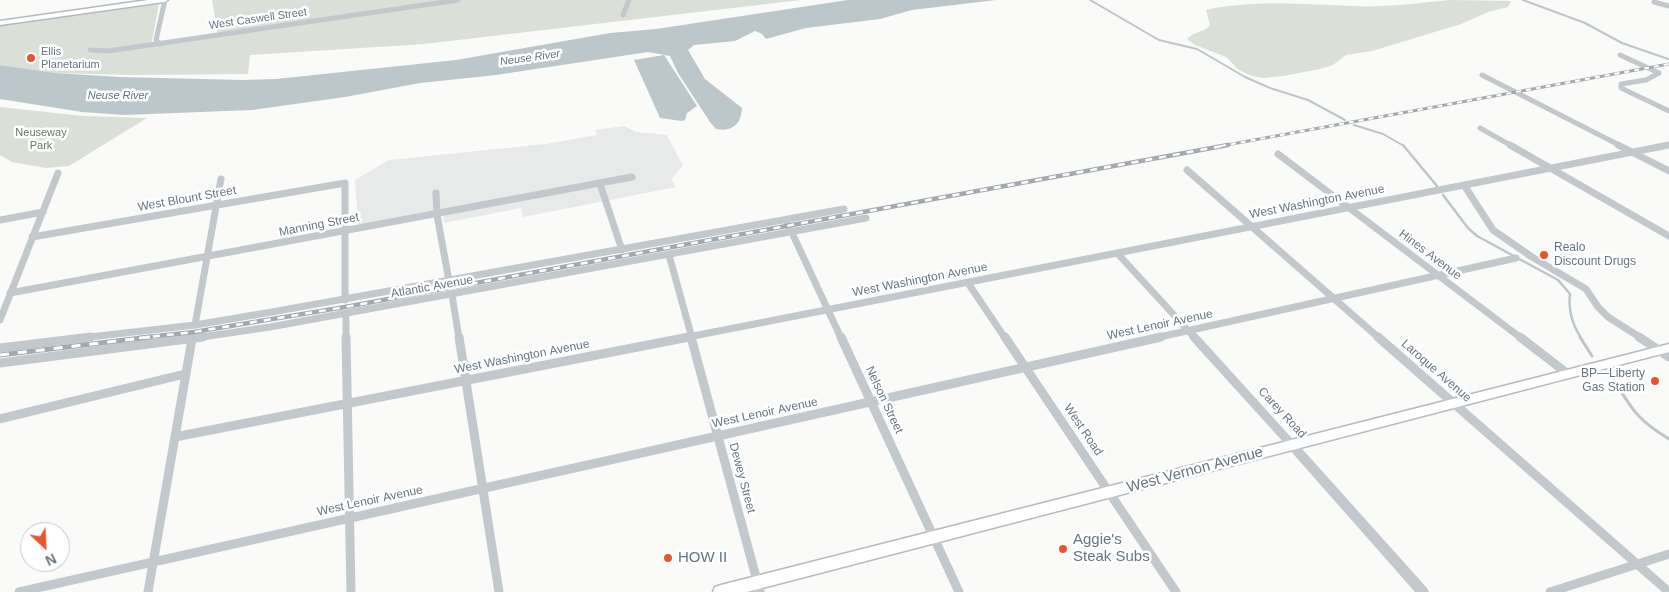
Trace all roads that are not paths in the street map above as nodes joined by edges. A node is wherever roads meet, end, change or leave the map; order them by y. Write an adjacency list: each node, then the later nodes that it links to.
1 (165, 0): 7 (highway); 8 (street)
2 (458, 0): 8 (street, West Caswell Street)
3 (629, 0): 6 (street)
4 (1654, 2): 5 (street)
5 (1669, 6)
6 (623, 15)
7 (0, 23)
8 (160, 44): 9 (street, West Caswell Street)
9 (90, 50)
10 (1620, 55): 12 (street)
11 (1482, 75): 15 (street)
12 (1669, 110)
13 (1480, 128): 17 (street)
14 (1669, 145): 15 (street, West Washington Avenue)
15 (1632, 152): 17 (street, West Washington Avenue); 19 (street)
16 (1278, 154): 28 (street, Hines Avenue)
17 (1550, 168): 24 (street, West Washington Avenue); 37 (street)
18 (1186, 170): 34 (street, Laroque Avenue)
19 (1669, 170)
20 (58, 173): 29 (street)
21 (632, 177): 23 (street, Manning Street)
22 (221, 179): 26 (street)
23 (600, 184): 30 (street, Manning Street); 39 (street)
24 (1464, 185): 28 (street, West Washington Avenue); 59 (street)
25 (436, 193): 30 (street)
26 (216, 206): 35 (street, West Blount Street); 38 (street, West Blount Street); 42 (street)
27 (844, 209): 33 (street, Atlantic Avenue)
28 (1350, 209): 34 (street, West Washington Avenue); 44 (street, Hines Avenue)
29 (43, 212): 32 (street); 38 (street)
30 (437, 215): 35 (street, Manning Street); 45 (street)
31 (866, 218): 36 (street, Atlantic Avenue)
32 (0, 220)
33 (786, 220): 36 (street, Nelson Street); 39 (street, Atlantic Avenue)
34 (1253, 228): 40 (street, West Washington Avenue); 49 (street, Laroque Avenue)
35 (345, 231): 42 (street, Manning Street); 50 (street)
36 (792, 232): 41 (street, Atlantic Avenue); 51 (street, Nelson Street)
37 (1669, 236)
38 (32, 237): 47 (street)
39 (622, 250): 45 (street, Atlantic Avenue)
40 (1118, 254): 46 (street, West Washington Avenue); 55 (street, Carey Road)
41 (669, 255): 48 (street, Atlantic Avenue); 56 (street, Dewey Street)
42 (207, 257): 47 (street, Manning Street); 54 (street)
43 (1516, 258): 44 (street, West Lenoir Avenue)
44 (1440, 276): 49 (street, West Lenoir Avenue); 63 (street, Hines Avenue)
45 (449, 281): 50 (street, Atlantic Avenue)
46 (968, 283): 51 (street, West Washington Avenue); 61 (street, West Road)
47 (10, 293): 53 (street)
48 (452, 295): 52 (street, Atlantic Avenue); 64 (street)
49 (1336, 299): 55 (street, West Lenoir Avenue); 66 (street, Laroque Avenue)
50 (345, 300): 54 (street, Atlantic Avenue)
51 (829, 310): 56 (street, West Washington Avenue); 65 (street, Nelson Street)
52 (346, 314): 57 (street, Atlantic Avenue); 67 (street)
53 (0, 320)
54 (195, 324): 58 (street, Atlantic Avenue)
55 (1188, 331): 61 (street, West Lenoir Avenue); 71 (street, Carey Road)
56 (690, 336): 64 (street, West Washington Avenue); 69 (street, Dewey Street)
57 (192, 339): 60 (street, Atlantic Avenue); 62 (street)
58 (0, 348)
59 (1666, 352): 63 (main road, West Vernon Avenue)
60 (0, 363)
61 (1026, 367): 65 (street, West Lenoir Avenue); 73 (street, West Road)
62 (185, 374): 68 (street); 70 (street)
63 (1568, 374): 66 (main road, West Vernon Avenue)
64 (465, 381): 67 (street, West Washington Avenue); 72 (street)
65 (872, 402): 69 (street, West Lenoir Avenue); 75 (street, Nelson Street)
66 (1453, 403): 71 (main road, West Vernon Avenue); 78 (street, Laroque Avenue)
67 (347, 404): 70 (street, West Washington Avenue); 74 (street)
68 (0, 419)
69 (717, 436): 72 (street, West Lenoir Avenue); 79 (street, Dewey Street)
70 (175, 437): 77 (street)
71 (1292, 445): 73 (main road, West Vernon Avenue); 87 (street, Carey Road)
72 (484, 488): 74 (street, West Lenoir Avenue); 83 (street)
73 (1110, 492): 75 (main road, West Vernon Avenue); 86 (street, West Road)
74 (350, 518): 77 (street, West Lenoir Avenue); 82 (street)
75 (934, 538): 79 (main road, West Vernon Avenue); 85 (street, Nelson Street)
76 (1669, 554): 78 (street)
77 (153, 561): 80 (street, West Lenoir Avenue); 81 (street)
78 (1637, 564): 88 (street); 89 (street, Laroque Avenue)
79 (759, 588): 84 (main road, West Vernon Avenue)
80 (19, 592)
81 (148, 592)
82 (351, 592)
83 (499, 592)
84 (721, 592)
85 (959, 592)
86 (1176, 592)
87 (1423, 592)
88 (1550, 592)
89 (1669, 592)

